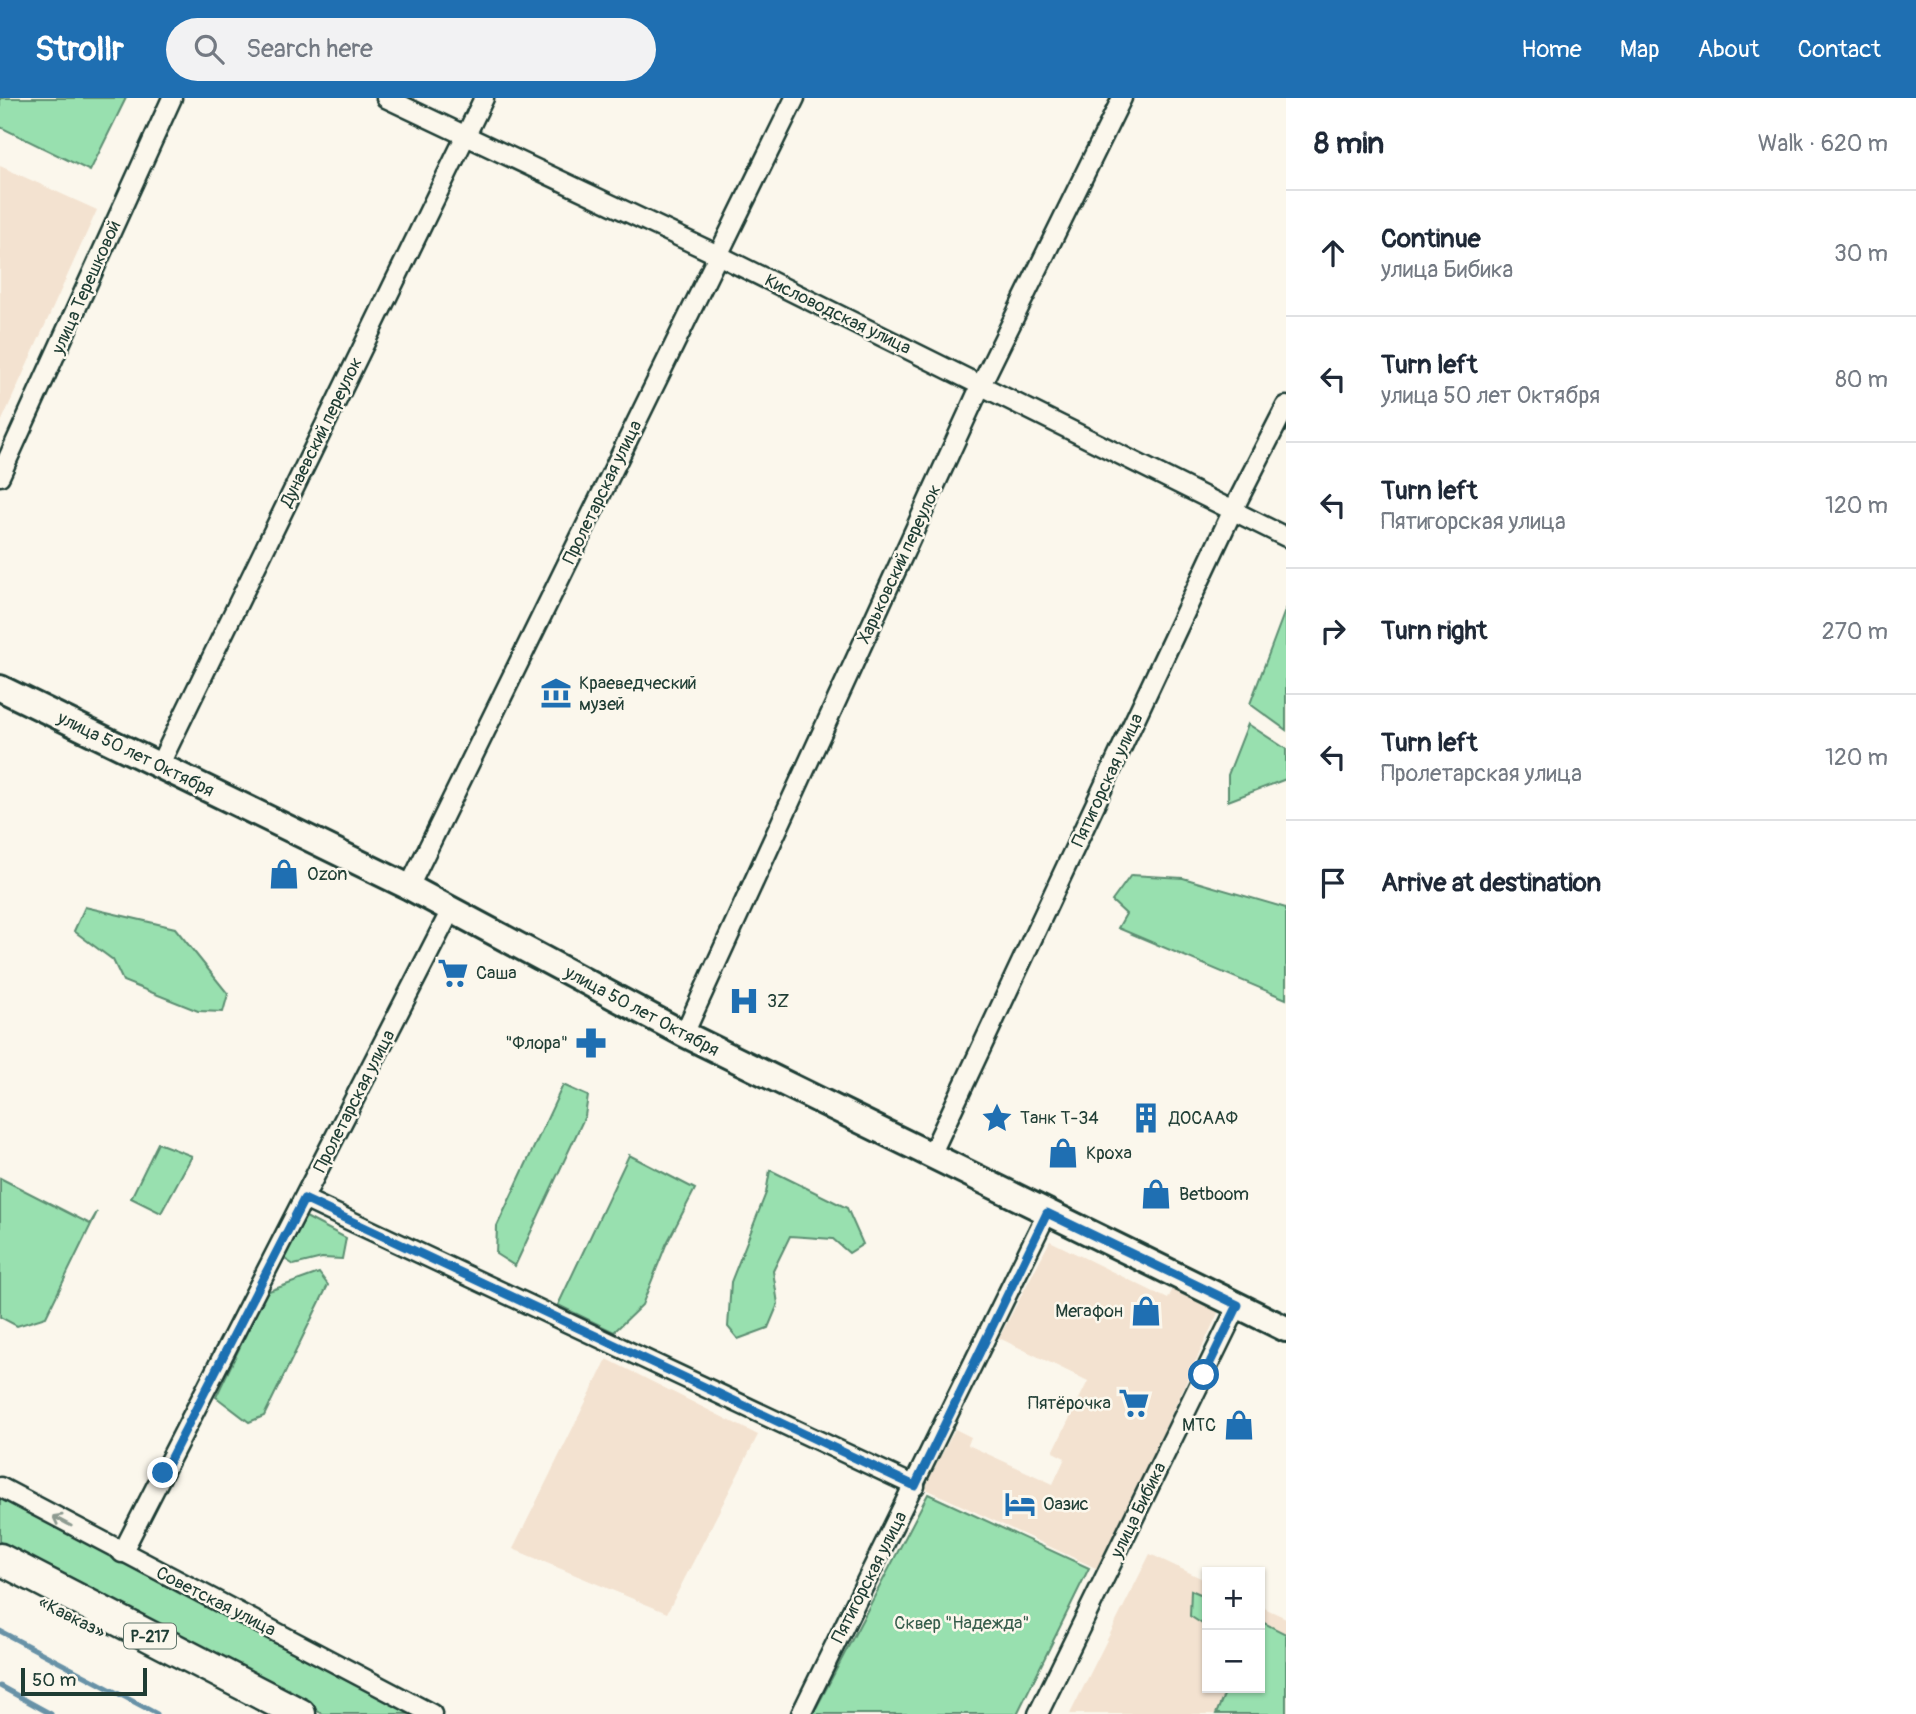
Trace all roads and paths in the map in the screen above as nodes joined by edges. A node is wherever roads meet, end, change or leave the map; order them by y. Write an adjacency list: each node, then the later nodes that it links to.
1 (172, 98): 10 (street, улица Терешковой)
2 (386, 98): 6 (street, Кисловодская улица)
3 (484, 98): 6 (street, Дунаевский переулок)
4 (795, 98): 7 (street, Пролетарская улица)
5 (1122, 98): 8 (street, Харьковский переулок)
6 (464, 137): 7 (street, Кисловодская улица); 14 (street, Дунаевский переулок)
7 (718, 255): 8 (street, Кисловодская улица); 15 (street, Пролетарская улица)
8 (981, 385): 11 (street, Кисловодская улица); 17 (street, Харьковский переулок)
9 (1286, 406): 11 (street, Пятигорская улица)
10 (0, 477)
11 (1232, 512): 12 (street, Кисловодская улица); 18 (street, Пятигорская улица)
12 (1286, 537)
13 (0, 688): 14 (main road, улица 50 лет Октября)
14 (159, 766): 15 (main road, улица 50 лет Октября)
15 (410, 887): 16 (main road, улица 50 лет Октября)
16 (451, 910): 17 (main road, улица 50 лет Октября); 19 (street, Пролетарская улица)
17 (684, 1034): 18 (main road, улица 50 лет Октября)
18 (932, 1155): 20 (main road, улица 50 лет Октября)
19 (304, 1199): 23 (street); 25 (street, Пролетарская улица)
20 (1047, 1213): 21 (main road, улица 50 лет Октября); 23 (street, Пятигорская улица)
21 (1238, 1305): 22 (main road, улица 50 лет Октября); 32 (street, улица Бибика)
22 (1286, 1329)
23 (915, 1486): 31 (street, Пятигорская улица)
24 (0, 1488): 25 (street, Советская улица, one-way to 24)
25 (122, 1553): 30 (street, Советская улица)
26 (0, 1559): 29 (highway, Р-217)
27 (0, 1580): 28 (highway, «Кавказ» / Р-217)
28 (256, 1714)
29 (300, 1714)
30 (432, 1714)
31 (801, 1714)
32 (1038, 1714)

